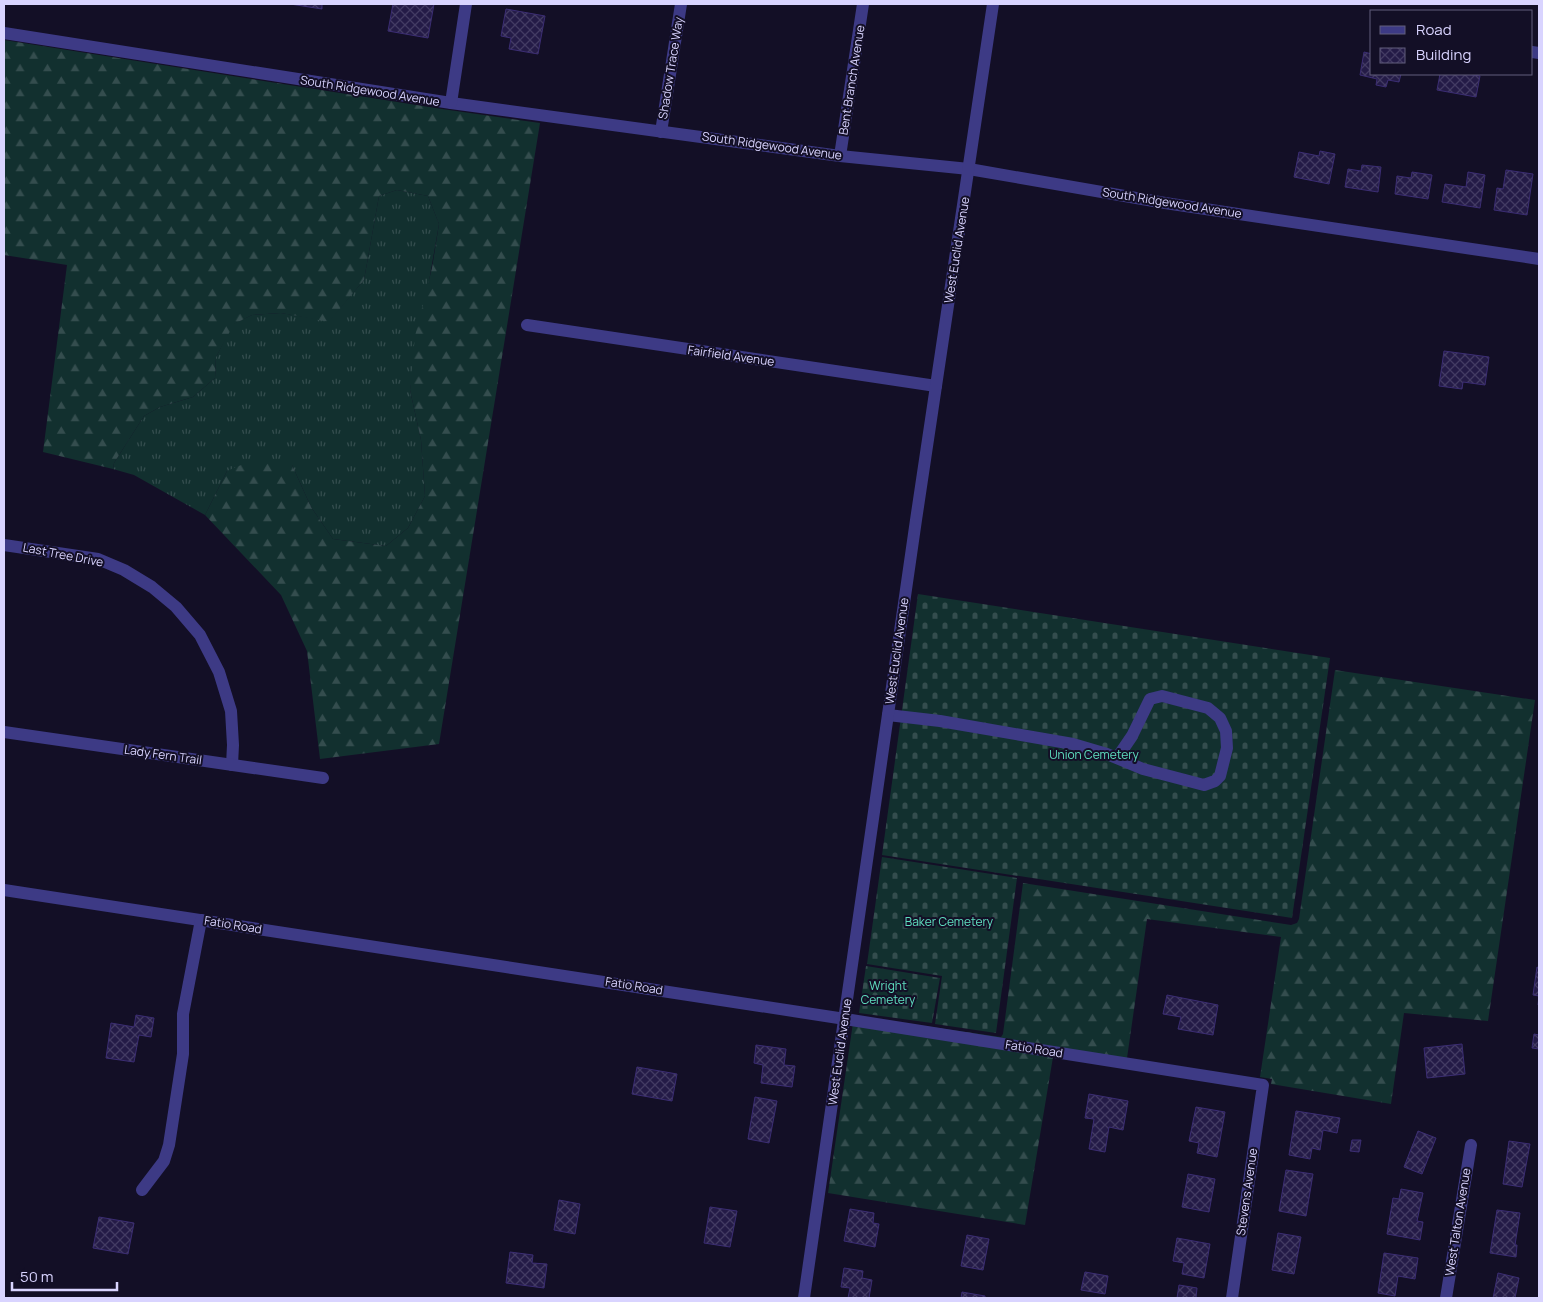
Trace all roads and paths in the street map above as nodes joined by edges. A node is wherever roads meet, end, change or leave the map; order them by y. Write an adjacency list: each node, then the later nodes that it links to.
1 (466, 4): 6 (street)
2 (681, 4): 7 (street, Shadow Trace Way)
3 (863, 4): 8 (street, Bent Branch Avenue)
4 (994, 4): 9 (street, West Euclid Avenue)
5 (4, 33): 6 (street, South Ridgewood Avenue)
6 (451, 104): 7 (street, South Ridgewood Avenue)
7 (661, 132): 8 (street, South Ridgewood Avenue)
8 (840, 156): 9 (street, South Ridgewood Avenue)
9 (969, 169): 10 (street, South Ridgewood Avenue); 12 (street, West Euclid Avenue)
10 (1539, 259)
11 (526, 325): 12 (street, Fairfield Avenue)
12 (936, 386): 14 (street, West Euclid Avenue)
13 (4, 545): 17 (street, Last Tree Drive)
14 (888, 715): 16 (street); 21 (street, West Euclid Avenue)
15 (4, 732): 17 (street, Lady Fern Trail)
16 (1117, 758): 16 (street)
17 (232, 765): 18 (street, Lady Fern Trail)
18 (323, 778)
19 (4, 890): 20 (street, Fatio Road)
20 (201, 920): 21 (street, Fatio Road); 24 (street)
21 (846, 1018): 22 (street, Fatio Road); 25 (street, West Euclid Avenue)
22 (1263, 1085): 26 (street, Stevens Avenue)
23 (1471, 1146): 27 (street, West Talton Avenue)
24 (142, 1190)
25 (804, 1298)
26 (1232, 1298)
27 (1446, 1298)

